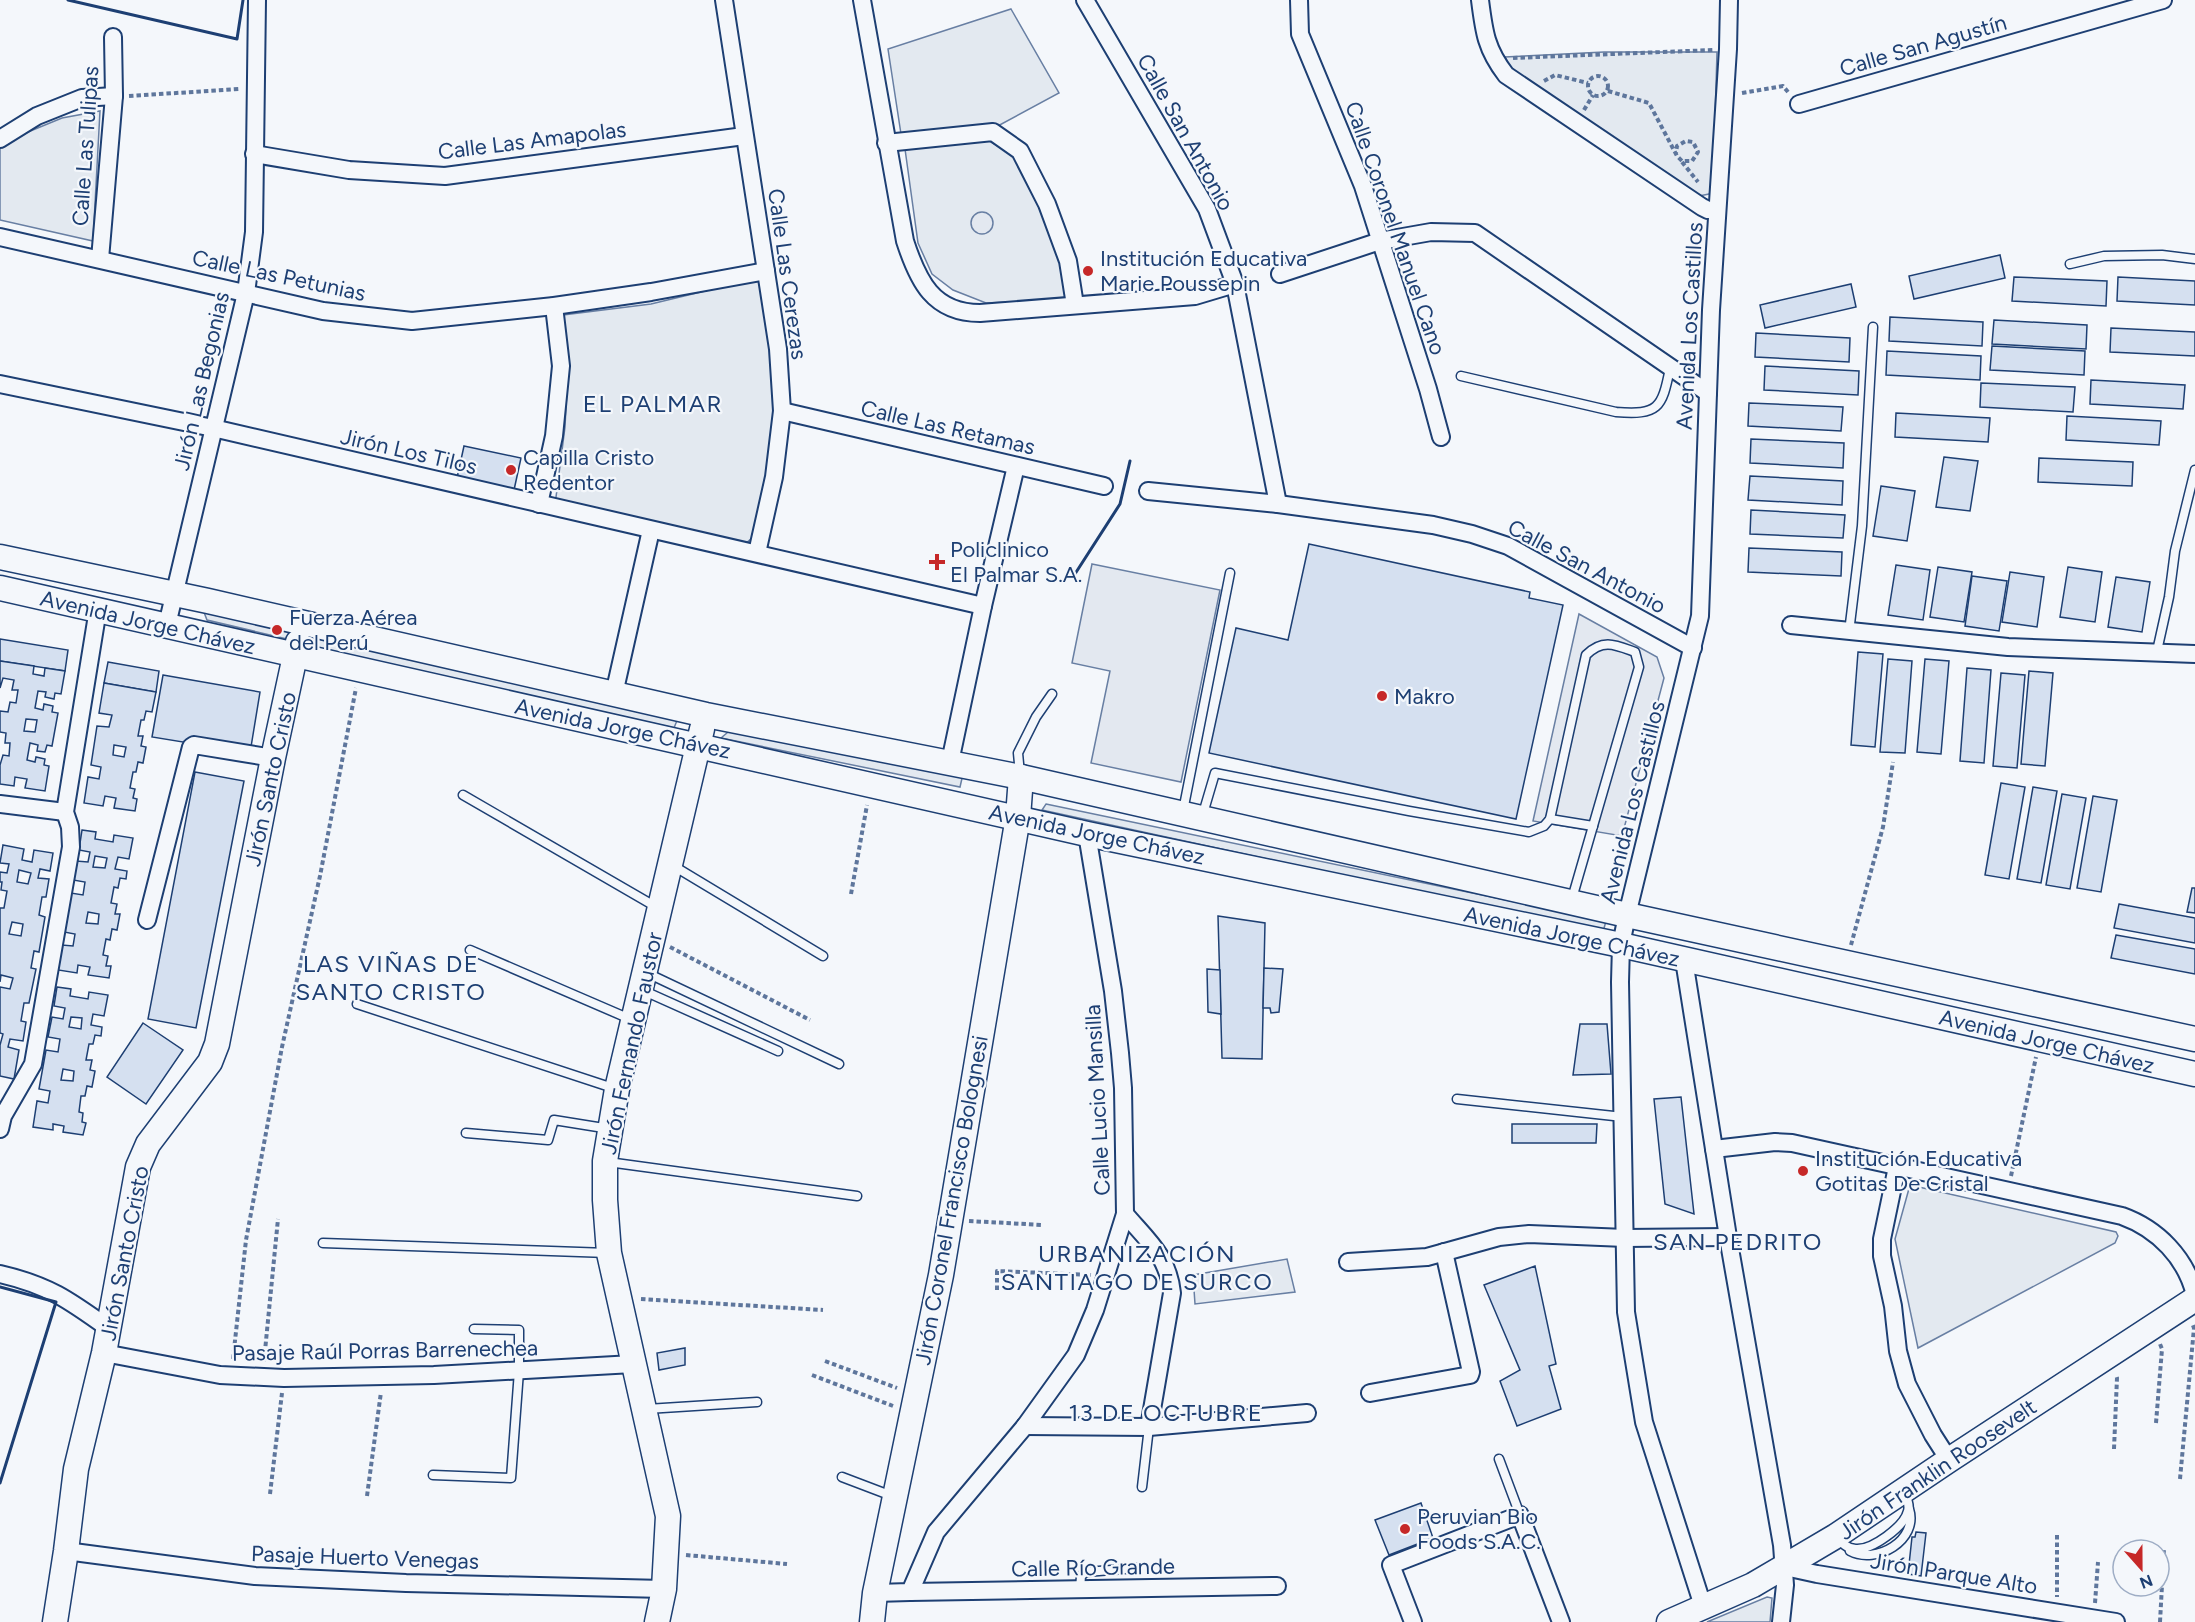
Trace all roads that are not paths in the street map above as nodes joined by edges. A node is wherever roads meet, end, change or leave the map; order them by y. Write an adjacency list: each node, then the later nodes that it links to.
1 (257, 0): 15 (street, Jirón Las Begonias)
2 (724, 0): 12 (street, Calle Las Cerezas)
3 (862, 0): 14 (street)
4 (1084, 0): 24 (street, Calle San Antonio)
5 (1299, 0): 18 (street, Calle Coronel Manuel Cano)
6 (1480, 0): 16 (street)
7 (1729, 0): 16 (street, Avenida Los Castillos)
8 (2163, 0): 11 (street, Calle San Agustín)
9 (113, 37): 10 (street, Calle Las Tulipas)
10 (114, 96): 13 (street); 19 (street, Calle Las Tulipas)
11 (1799, 104)
12 (744, 136): 15 (street, Calle Las Amapolas); 22 (street, Calle Las Cerezas)
13 (0, 139)
14 (886, 143): 26 (street); 26 (street)
15 (255, 154): 25 (street, Jirón Las Begonias)
16 (1717, 210): 32 (street, Avenida Los Castillos)
17 (0, 237): 19 (street, Calle Las Petunias)
18 (1380, 241): 23 (street); 29 (street); 35 (street, Calle Coronel Manuel Cano)
19 (100, 259): 25 (street, Calle Las Petunias)
20 (2195, 259): 21 (lane)
21 (2070, 264)
22 (766, 271): 27 (street, Calle Las Petunias); 33 (street, Calle Las Cerezas)
23 (1280, 274)
24 (1235, 284): 26 (street); 41 (street, Calle San Antonio)
25 (246, 293): 27 (street, Calle Las Petunias); 34 (street, Jirón Las Begonias)
26 (1075, 305)
27 (554, 306): 40 (street)
28 (1873, 327): 53 (lane)
29 (1671, 368): 30 (lane); 32 (street)
30 (1461, 376)
31 (0, 384): 34 (street, Jirón Los Tilos)
32 (1708, 393): 54 (street, Avenida Los Castillos)
33 (782, 411): 36 (street, Calle Las Retamas); 43 (street, Calle Las Cerezas)
34 (213, 428): 40 (street, Jirón Los Tilos); 47 (street, Jirón Las Begonias)
35 (1441, 437)
36 (1016, 466): 38 (street, Calle Las Retamas); 48 (street)
37 (2195, 470): 55 (lane)
38 (1104, 486)
39 (1148, 491): 41 (street, Calle San Antonio)
40 (539, 504): 42 (street, Jirón Los Tilos)
41 (1278, 504): 54 (street, Calle San Antonio)
42 (651, 530): 43 (street, Jirón Los Tilos); 58 (street)
43 (757, 553): 48 (street, Jirón Los Tilos)
44 (0, 557): 47 (main road, Avenida Jorge Chávez)
45 (1230, 573): 68 (lane)
46 (0, 588): 49 (main road, Avenida Jorge Chávez)
47 (175, 594): 50 (main road, Avenida Jorge Chávez); 51 (street, Jirón Las Begonias)
48 (983, 606): 63 (street)
49 (98, 609): 51 (main road, Avenida Jorge Chávez); 67 (street)
50 (302, 622): 57 (main road, Jirón Santo Cristo); 58 (main road, Avenida Jorge Chávez)
51 (167, 625): 57 (main road, Avenida Jorge Chávez)
52 (1791, 625): 53 (street)
53 (1848, 632): 55 (street)
54 (1693, 648): 76 (street, Avenida Los Castillos)
55 (2157, 651): 56 (street)
56 (2195, 654)
57 (296, 656): 61 (main road, Avenida Jorge Chávez); 62 (main road, Jirón Santo Cristo)
58 (614, 694): 60 (main road, Avenida Jorge Chávez)
59 (1052, 694): 64 (lane)
60 (705, 715): 61 (main road, Jirón Fernando Faustor); 63 (main road, Avenida Jorge Chávez)
61 (699, 745): 69 (main road, Avenida Jorge Chávez); 73 (main road, Jirón Fernando Faustor)
62 (273, 758): 77 (street); 108 (main road, Jirón Santo Cristo)
63 (950, 762): 64 (main road, Avenida Jorge Chávez)
64 (1021, 777): 68 (main road, Avenida Jorge Chávez); 69 (main road, Jirón Coronel Francisco Bolognesi)
65 (463, 795): 75 (lane)
66 (0, 804): 67 (street)
67 (65, 812): 92 (street)
68 (1192, 816): 70 (lane); 74 (main road, Avenida Jorge Chávez)
69 (1018, 817): 72 (main road, Avenida Jorge Chávez); 124 (main road, Jirón Coronel Francisco Bolognesi)
70 (1550, 819): 71 (lane); 71 (lane)
71 (1593, 826): 74 (lane)
72 (1087, 834): 78 (main road, Avenida Jorge Chávez); 99 (street, Calle Lucio Mansilla)
73 (671, 864): 75 (main road, Jirón Fernando Faustor); 80 (lane)
74 (1571, 902): 76 (main road, Avenida Jorge Chávez)
75 (660, 910): 82 (main road, Jirón Fernando Faustor)
76 (1627, 915): 78 (street, Avenida Los Castillos); 85 (main road, Avenida Jorge Chávez)
77 (147, 920)
78 (1621, 945): 81 (main road, Avenida Jorge Chávez); 91 (street, Avenida Los Castillos)
79 (470, 950): 84 (lane)
80 (823, 956)
81 (1684, 960): 88 (main road, Avenida Jorge Chávez); 95 (street)
82 (643, 981): 84 (main road, Jirón Fernando Faustor); 86 (lane); 87 (lane)
83 (357, 1004): 89 (lane)
84 (633, 1020): 89 (main road, Jirón Fernando Faustor)
85 (2195, 1039)
86 (778, 1051)
87 (839, 1064)
88 (2195, 1074)
89 (617, 1089): 93 (main road, Jirón Fernando Faustor)
90 (1457, 1099): 91 (lane)
91 (1623, 1117): 101 (street, Avenida Los Castillos)
92 (0, 1129)
93 (610, 1129): 94 (lane); 96 (main road, Jirón Fernando Faustor)
94 (466, 1133)
95 (1714, 1149): 97 (street); 100 (street)
96 (605, 1161): 98 (lane); 104 (main road, Jirón Fernando Faustor)
97 (1897, 1167): 107 (street); 120 (street)
98 (857, 1196)
99 (1125, 1214): 117 (street, Calle Lucio Mansilla); 118 (street)
100 (1728, 1237): 101 (street); 129 (street)
101 (1625, 1238): 103 (street); 136 (street, Avenida Los Castillos)
102 (323, 1243): 104 (lane)
103 (1444, 1252): 105 (street); 113 (street)
104 (609, 1253): 111 (main road, Jirón Fernando Faustor)
105 (1348, 1262)
106 (0, 1274): 108 (street)
107 (2192, 1300): 120 (main road, Jirón Franklin Roosevelt)
108 (108, 1328): 110 (main road, Jirón Santo Cristo)
109 (474, 1329): 112 (lane)
110 (104, 1353): 112 (street, Pasaje Raúl Porras Barrenechea); 128 (main road, Jirón Santo Cristo)
111 (633, 1364): 112 (street, Pasaje Raúl Porras Barrenechea); 115 (main road, Jirón Fernando Faustor)
112 (519, 1371): 121 (lane)
113 (1370, 1393)
114 (757, 1402): 115 (lane)
115 (644, 1410): 132 (main road, Jirón Fernando Faustor)
116 (1307, 1413): 118 (street)
117 (1025, 1426): 118 (street); 134 (street, Calle Lucio Mansilla)
118 (1149, 1427): 123 (lane)
119 (1499, 1459): 126 (lane)
120 (1949, 1460): 125 (main road, Jirón Franklin Roosevelt)
121 (433, 1475)
122 (842, 1477): 124 (lane)
123 (1142, 1487)
124 (895, 1497): 135 (main road, Jirón Coronel Francisco Bolognesi)
125 (1906, 1500): 127 (main road, Jirón Franklin Roosevelt); 127 (lane)
126 (1520, 1515): 140 (street); 141 (street)
127 (1840, 1540): 129 (main road, Jirón Franklin Roosevelt)
128 (66, 1551): 132 (street, Pasaje Huerto Venegas); 137 (main road, Jirón Santo Cristo)
129 (1785, 1567): 136 (main road, Jirón Franklin Roosevelt); 142 (street); 143 (street, Jirón Parque Alto)
130 (1137, 1568): 133 (lane)
131 (1277, 1586): 133 (street, Calle Río Grande)
132 (664, 1588): 138 (main road, Jirón Fernando Faustor)
133 (1080, 1589): 134 (street, Calle Río Grande)
134 (910, 1592): 135 (street)
135 (875, 1593): 139 (main road, Jirón Coronel Francisco Bolognesi)
136 (1684, 1616)
137 (55, 1622)
138 (657, 1622)
139 (872, 1622)
140 (1413, 1622)
141 (1561, 1622)
142 (1781, 1622)
143 (2116, 1622)

